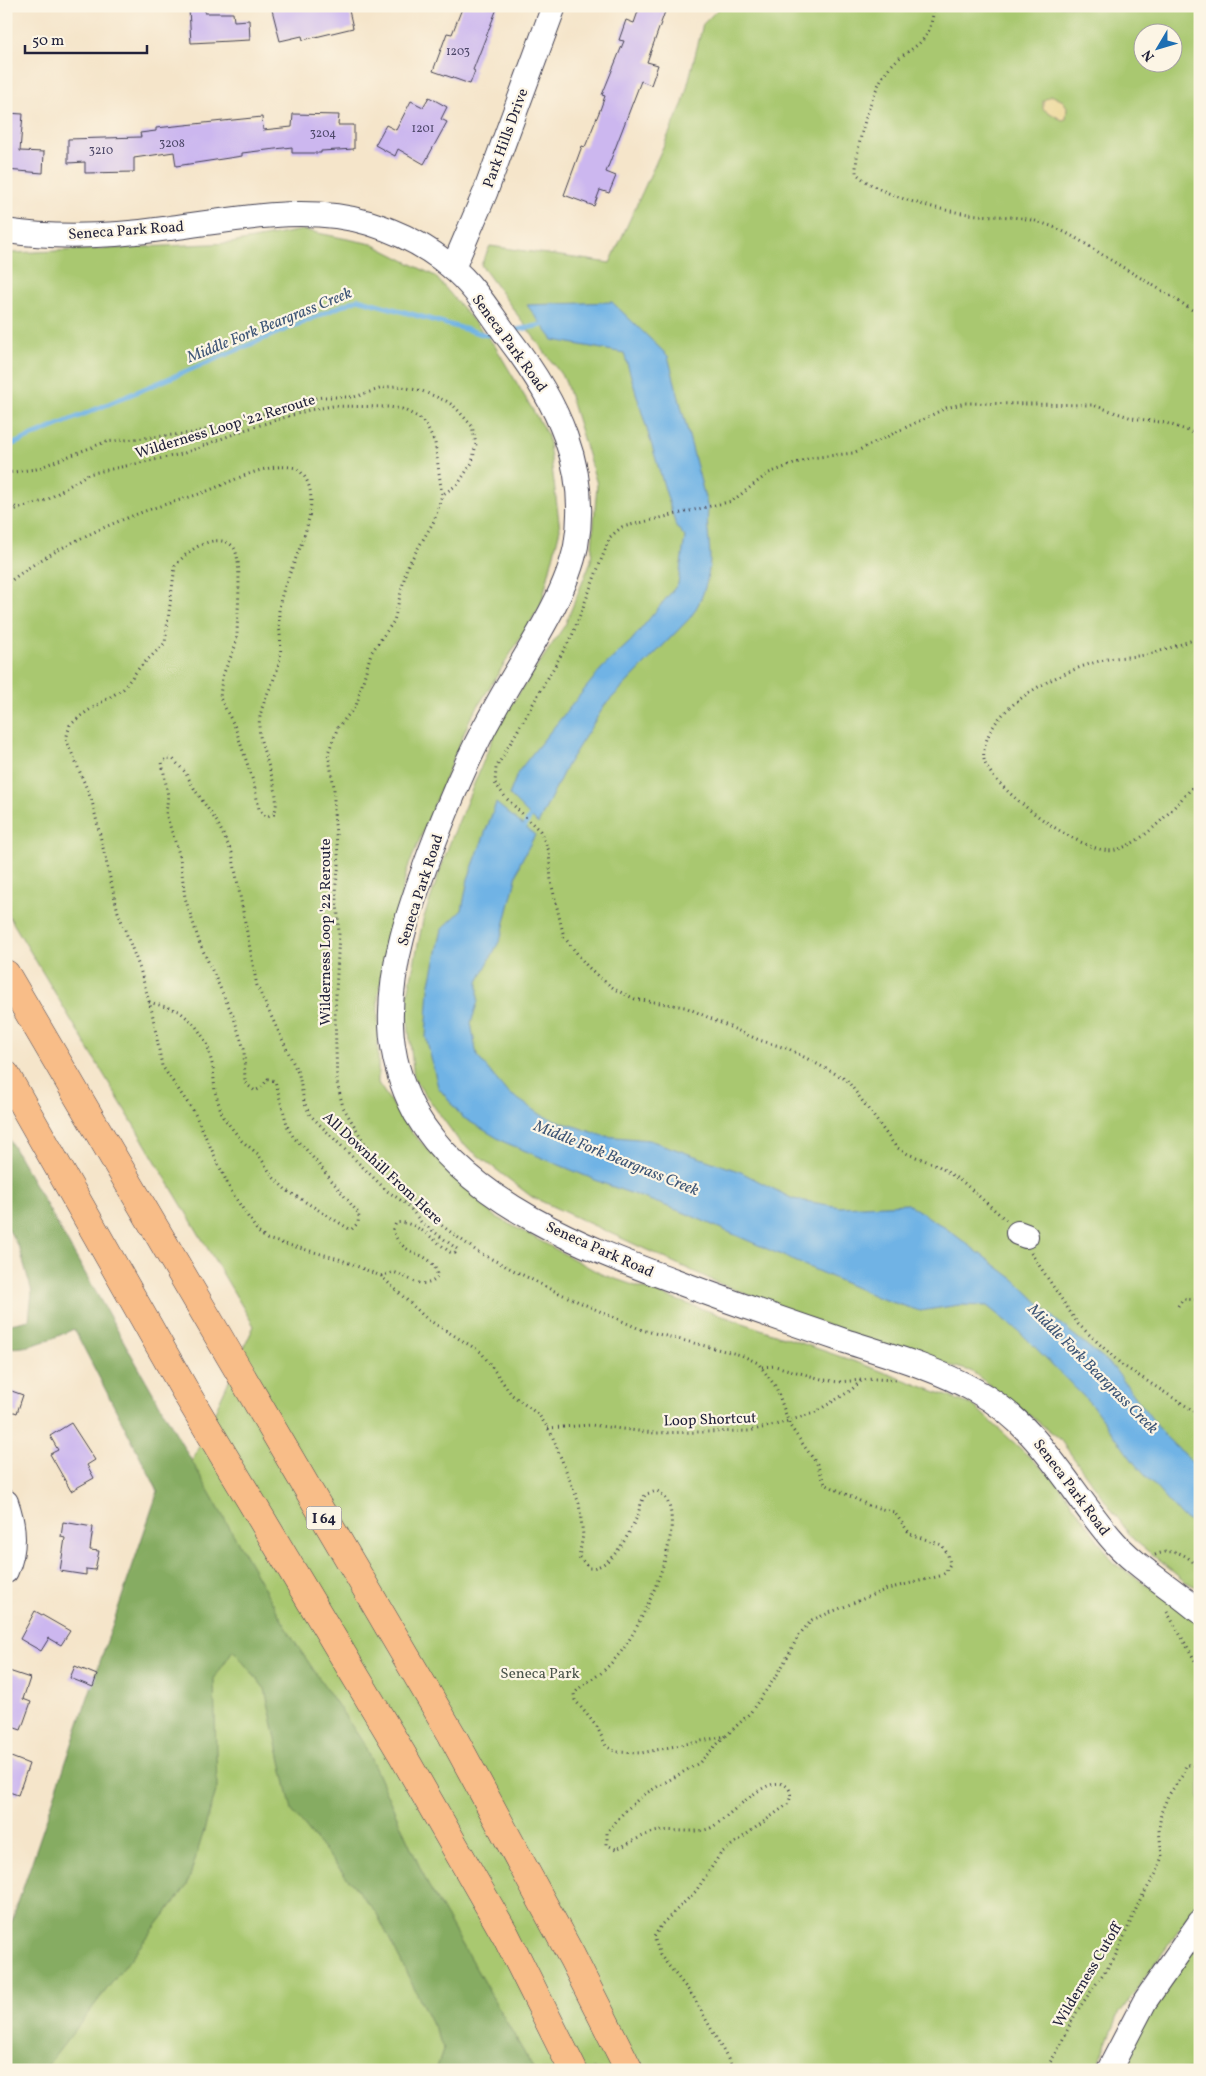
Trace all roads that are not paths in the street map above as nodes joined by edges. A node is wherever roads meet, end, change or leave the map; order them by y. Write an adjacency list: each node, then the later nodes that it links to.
1 (554, 6): 3 (street, Park Hills Drive)
2 (6, 231): 3 (street, Seneca Park Road)
3 (460, 275): 8 (street, Seneca Park Road)
4 (6, 974): 11 (highway, I 64)
5 (6, 1075): 10 (highway)
6 (6, 1502): 7 (street)
7 (6, 1571)
8 (1200, 1612)
9 (1200, 1922): 12 (street)
10 (573, 2070)
11 (629, 2070)
12 (1109, 2070)

